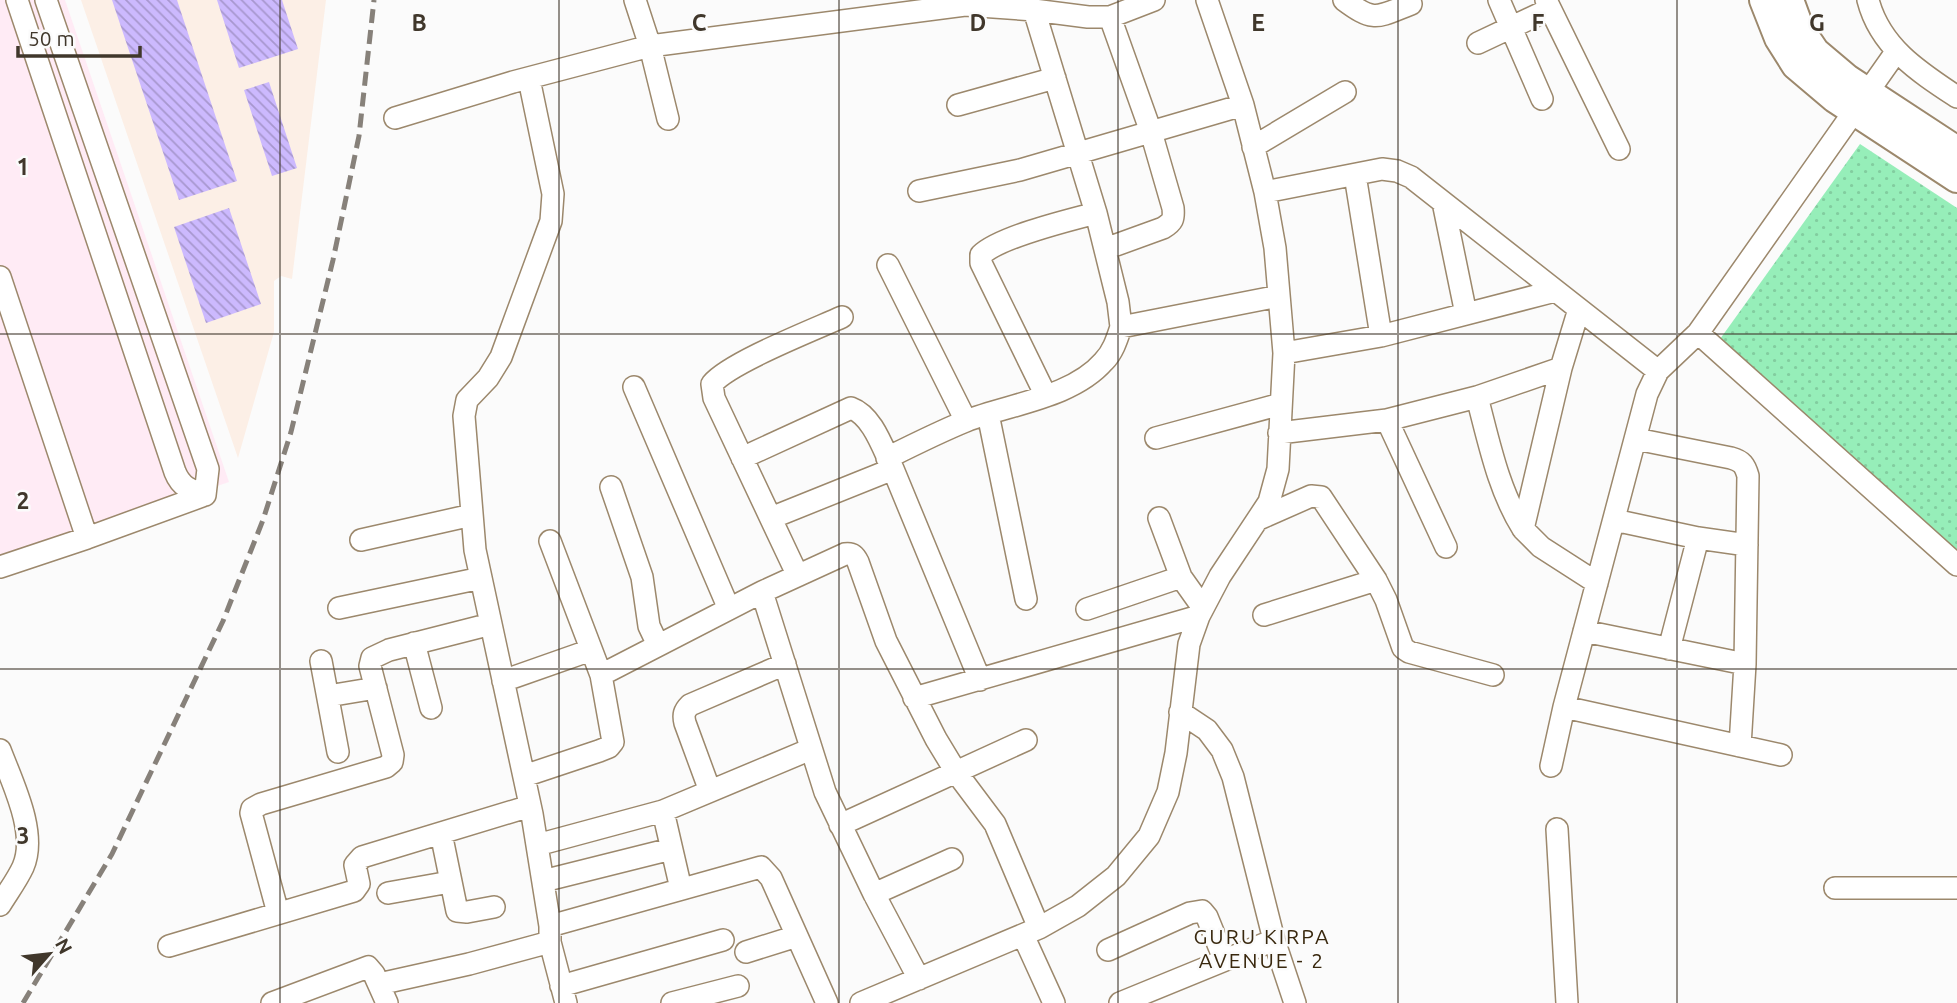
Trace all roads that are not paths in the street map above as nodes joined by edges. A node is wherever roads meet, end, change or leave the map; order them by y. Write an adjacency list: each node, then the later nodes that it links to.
1 (46, 0): 68 (street)
2 (635, 0): 18 (street)
3 (1154, 0): 15 (street)
4 (1207, 0): 27 (street)
5 (1344, 0): 11 (street)
6 (1499, 0): 16 (street)
7 (1764, 0): 25 (main road)
8 (1789, 0): 25 (main road)
9 (1868, 0): 19 (street)
10 (16, 3): 68 (street)
11 (1411, 4)
12 (1548, 5): 16 (street); 32 (street)
13 (864, 8): 14 (street); 18 (street)
14 (1034, 10): 15 (street); 20 (street)
15 (1110, 17): 30 (street)
16 (1510, 28): 17 (street); 24 (street)
17 (1478, 43)
18 (650, 46): 21 (street); 29 (street)
19 (1896, 52): 23 (street); 25 (street)
20 (1055, 78): 26 (street); 34 (street)
21 (529, 79): 28 (street); 69 (street)
22 (1345, 92): 31 (street)
23 (1957, 97)
24 (1542, 99)
25 (1861, 102): 33 (main road); 36 (main road); 50 (street)
26 (958, 105)
27 (1243, 105): 30 (street); 31 (street)
28 (395, 118)
29 (668, 119)
30 (1151, 132): 34 (street); 41 (street)
31 (1253, 147): 38 (street)
32 (1619, 149)
33 (1957, 151)
34 (1077, 153): 37 (street); 40 (street)
35 (1354, 175): 38 (street); 39 (street); 51 (street)
36 (1957, 178)
37 (919, 191)
38 (1265, 192): 45 (street)
39 (1443, 202): 44 (street); 47 (street)
40 (1096, 213): 41 (street); 56 (street)
41 (1105, 249): 49 (street)
42 (888, 265): 61 (street)
43 (0, 277): 75 (street)
44 (1555, 291): 46 (street); 47 (street)
45 (1279, 296): 49 (street); 52 (street)
46 (1579, 309): 53 (street); 54 (street)
47 (1466, 314): 51 (street)
48 (842, 317): 65 (street)
49 (1121, 327): 56 (street)
50 (1698, 333): 54 (street); 81 (street)
51 (1381, 336): 52 (street)
52 (1284, 353): 58 (street)
53 (1561, 368): 57 (street); 74 (street)
54 (1658, 372): 64 (street)
55 (634, 387): 91 (street)
56 (1046, 396): 59 (street)
57 (1477, 397): 60 (street); 74 (street)
58 (1281, 404): 62 (street); 63 (street)
59 (988, 414): 61 (street); 89 (street)
60 (1387, 420): 62 (street); 80 (street)
61 (966, 421): 66 (street)
62 (1279, 433): 72 (street)
63 (1156, 438)
64 (1636, 439): 73 (street); 79 (street)
65 (742, 458): 66 (street); 70 (street)
66 (890, 463): 70 (street); 106 (street)
67 (611, 487): 98 (street)
68 (205, 495): 75 (street)
69 (472, 515): 77 (street); 85 (street)
70 (771, 518): 83 (street)
71 (1159, 518): 84 (street)
72 (1259, 519): 86 (street); 93 (street)
73 (1614, 520): 76 (street); 87 (street)
74 (1523, 529): 87 (street)
75 (87, 538): 82 (street)
76 (1698, 538): 79 (street); 99 (street)
77 (361, 540)
78 (550, 541): 100 (street)
79 (1747, 545): 103 (street)
80 (1446, 547)
81 (1957, 565)
82 (0, 567)
83 (797, 574): 88 (street); 110 (street)
84 (1181, 576): 92 (street); 93 (street)
85 (481, 578): 90 (street); 95 (street)
86 (1376, 580): 94 (street); 105 (street)
87 (1597, 583): 96 (street)
88 (762, 592): 91 (street); 102 (street)
89 (1026, 599)
90 (339, 608)
91 (729, 609): 98 (street)
92 (1087, 609)
93 (1201, 612): 106 (street); 113 (street)
94 (1264, 615)
95 (491, 624): 97 (street); 107 (street)
96 (1584, 631): 99 (street); 112 (street)
97 (414, 643): 108 (street); 111 (street)
98 (658, 645): 104 (street)
99 (1669, 649): 103 (street)
100 (591, 650): 104 (street); 107 (street)
101 (321, 661): 109 (street)
102 (785, 664): 116 (street); 123 (street)
103 (1745, 664): 115 (street)
104 (600, 675): 122 (street)
105 (1493, 675)
106 (980, 680): 110 (street)
107 (503, 681): 122 (street)
108 (376, 688): 109 (street); 141 (street)
109 (327, 696): 118 (street)
110 (915, 698): 121 (street)
111 (431, 708)
112 (1564, 708): 115 (street); 120 (street)
113 (1180, 712): 142 (street); 146 (street)
114 (1026, 740): 121 (street)
115 (1740, 746): 119 (street)
116 (811, 749): 123 (street); 126 (street)
117 (0, 750): 139 (street)
118 (338, 752)
119 (1781, 755)
120 (1551, 766)
121 (956, 772): 126 (street); 142 (street)
122 (524, 776): 124 (street)
123 (710, 791): 125 (street)
124 (530, 806): 128 (street); 129 (street)
125 (663, 811): 129 (street); 130 (street)
126 (840, 825): 138 (street)
127 (1556, 829): 162 (street)
128 (441, 833): 133 (street); 141 (street)
129 (537, 845): 132 (street)
130 (671, 849): 132 (street); 136 (street)
131 (952, 859): 138 (street)
132 (543, 881): 143 (street)
133 (450, 882): 137 (street); 140 (street)
134 (1835, 888): 135 (street)
135 (1957, 888)
136 (681, 889): 143 (street); 144 (street)
137 (388, 893)
138 (874, 894): 151 (street)
139 (0, 905)
140 (494, 907)
141 (278, 913): 147 (street)
142 (1031, 932): 151 (street); 159 (street)
143 (550, 934): 153 (street); 154 (street)
144 (797, 936): 149 (street); 157 (street)
145 (723, 940): 154 (street)
146 (1274, 940): 150 (street); 161 (street)
147 (169, 946)
148 (1108, 950): 150 (street)
149 (746, 952)
150 (1224, 959): 160 (street)
151 (919, 979): 158 (street)
152 (738, 986): 156 (street)
153 (383, 994): 155 (street)
154 (564, 994)
155 (272, 1003)
156 (672, 1003)
157 (827, 1003)
158 (861, 1003)
159 (1054, 1003)
160 (1120, 1003)
161 (1295, 1003)
162 (1567, 1003)

